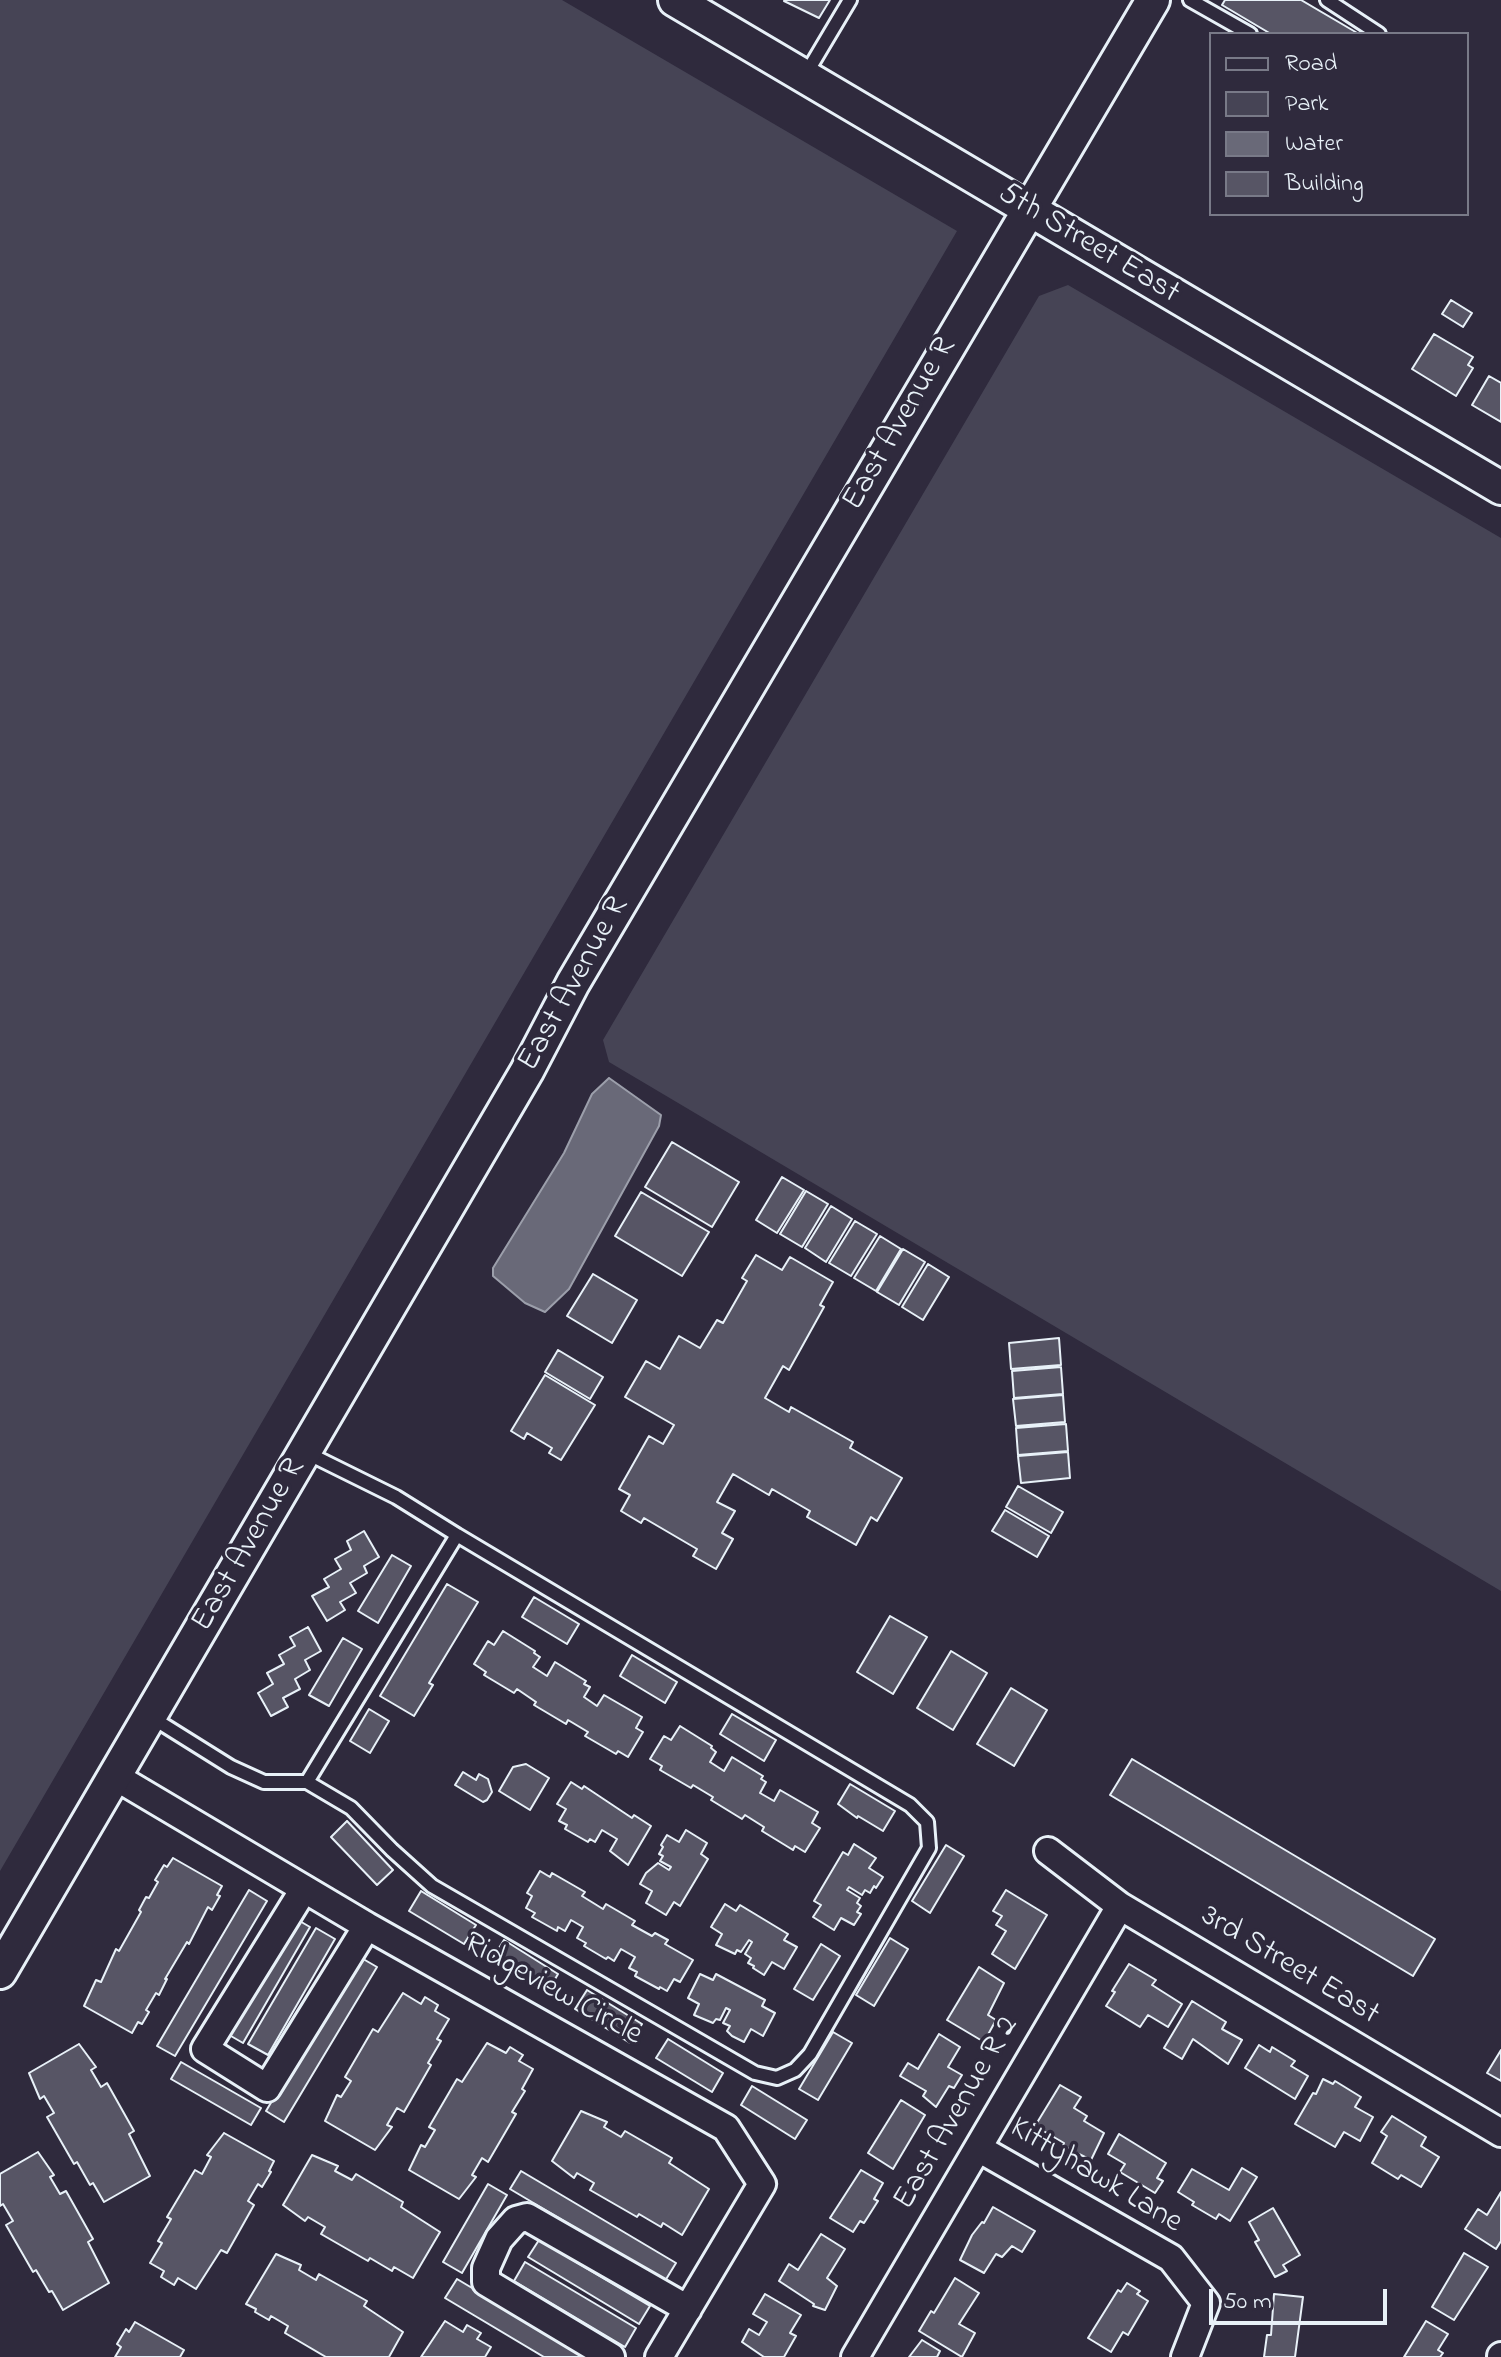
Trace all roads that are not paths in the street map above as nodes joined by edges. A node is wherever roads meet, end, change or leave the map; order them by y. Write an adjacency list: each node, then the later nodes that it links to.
1 (675, 0): 8 (street, 5th Street East)
2 (850, 0): 8 (lane)
3 (1153, 0): 9 (street, East Avenue R)
4 (1190, 0): 6 (lane)
5 (1327, 0): 7 (lane)
6 (1246, 32)
7 (1376, 32)
8 (804, 77): 9 (street, 5th Street East)
9 (1028, 209): 10 (street, 5th Street East); 11 (street, East Avenue R)
10 (1501, 488)
11 (305, 1452): 12 (lane); 13 (street, East Avenue R)
12 (457, 1535): 15 (lane); 15 (lane)
13 (151, 1717): 14 (street, East Avenue R); 15 (lane)
14 (116, 1777): 17 (street, Ridgeview Circle); 20 (street, East Avenue R)
15 (307, 1782)
16 (1048, 1851): 18 (street, 3rd Street East)
17 (304, 1889): 19 (street, Ridgeview Circle); 19 (street)
18 (1120, 1906): 21 (street, 3rd Street East); 22 (street, East Avenue R 2)
19 (367, 1926): 23 (street, Ridgeview Circle)
20 (0, 1972)
21 (1501, 2133)
22 (978, 2148): 26 (street, East Avenue R 2); 27 (street, Kittyhawk Lane)
23 (688, 2309): 24 (street); 25 (street, Ridgeview Circle)
24 (611, 2357)
25 (659, 2357)
26 (855, 2357)
27 (1185, 2357)

